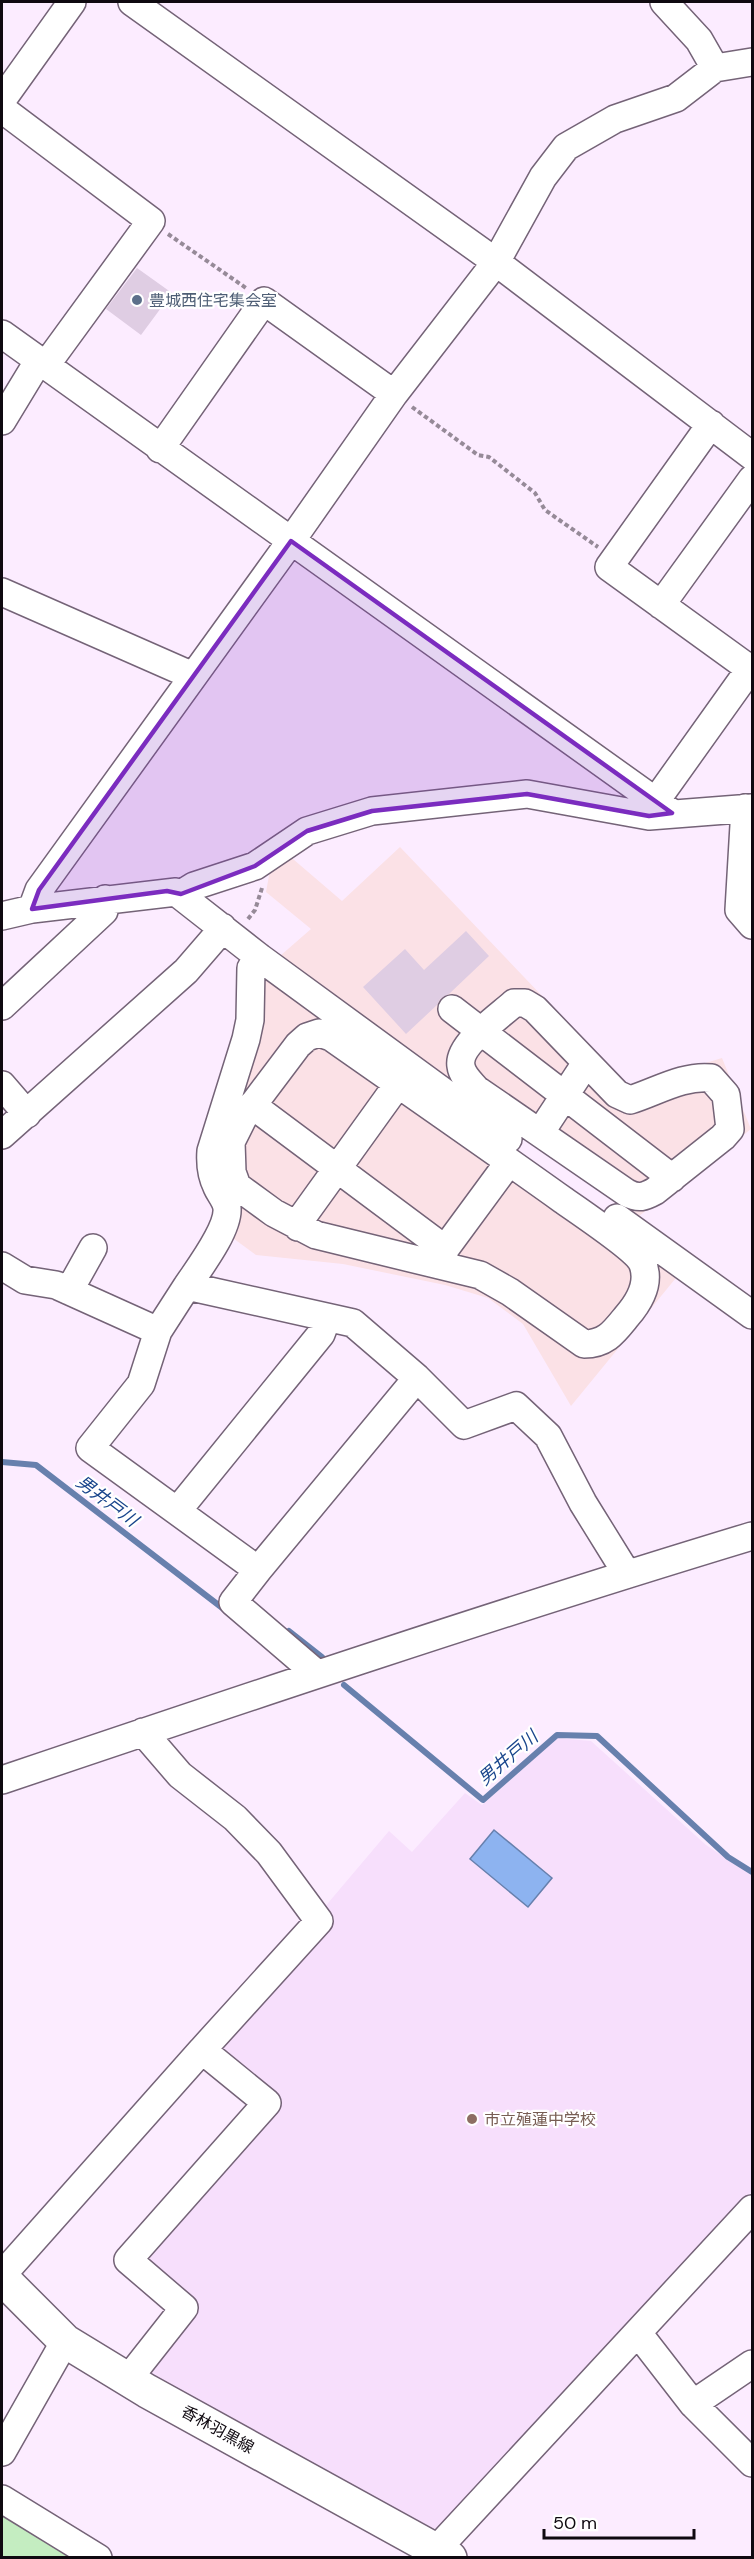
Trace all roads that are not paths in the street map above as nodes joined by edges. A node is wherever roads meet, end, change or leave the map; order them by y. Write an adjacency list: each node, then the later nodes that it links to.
1 (72, 2): 6 (street)
2 (132, 2): 8 (street)
3 (664, 2): 5 (street)
4 (753, 62): 5 (street)
5 (715, 68): 8 (street)
6 (2, 100)
7 (2, 109): 10 (street)
8 (496, 262): 11 (street); 13 (street)
9 (2, 334): 10 (street)
10 (42, 363): 12 (street); 14 (street)
11 (394, 394): 14 (street); 17 (street)
12 (2, 421)
13 (711, 424): 15 (street); 19 (street)
14 (160, 449): 17 (street)
15 (753, 456)
16 (753, 479): 19 (street)
17 (291, 541): 21 (street); 22 (street)
18 (2, 592): 21 (street)
19 (661, 605): 20 (street)
20 (751, 668): 22 (street)
21 (193, 676): 26 (street)
22 (663, 807): 23 (street); 24 (street)
23 (749, 808): 28 (street)
24 (180, 894): 25 (street); 29 (street)
25 (105, 899): 26 (street); 31 (street)
26 (32, 909): 27 (street)
27 (2, 916)
28 (753, 924)
29 (232, 926): 30 (street); 39 (street)
30 (259, 957): 49 (street); 51 (street)
31 (2, 1006)
32 (452, 1009): 33 (street)
33 (480, 1033): 34 (street); 37 (street); 40 (street)
34 (586, 1063): 37 (street); 44 (street)
35 (398, 1084): 38 (street); 42 (street); 43 (street)
36 (2, 1085): 39 (street)
37 (565, 1096): 40 (street); 44 (street)
38 (252, 1105): 43 (street); 45 (street)
39 (27, 1114): 41 (street)
40 (540, 1133): 44 (street)
41 (2, 1135)
42 (509, 1162): 47 (street); 47 (street)
43 (338, 1170): 45 (street); 47 (street)
44 (672, 1178)
45 (298, 1227): 47 (street)
46 (93, 1248): 50 (street)
47 (443, 1256)
48 (2, 1266): 50 (street)
49 (187, 1286): 52 (street); 53 (street)
50 (69, 1291): 53 (street)
51 (753, 1315)
52 (327, 1318): 54 (street); 55 (street)
53 (158, 1331): 55 (street)
54 (417, 1378): 57 (street); 58 (street)
55 (178, 1510): 57 (street)
56 (753, 1536): 58 (street)
57 (258, 1570): 59 (street)
58 (627, 1574): 59 (street)
59 (317, 1674): 60 (street)
60 (143, 1732): 61 (street); 62 (street)
61 (2, 1780)
62 (202, 2050): 64 (street); 68 (street)
63 (753, 2210): 65 (street)
64 (2, 2276): 66 (main road, 香林羽黒線)
65 (638, 2333): 69 (street); 73 (street)
66 (65, 2341): 68 (main road, 香林羽黒線); 70 (street)
67 (753, 2364): 69 (street)
68 (128, 2379): 73 (main road, 香林羽黒線)
69 (693, 2404): 71 (street)
70 (2, 2452)
71 (753, 2463)
72 (2, 2499): 74 (street)
73 (444, 2553)
74 (98, 2558)

